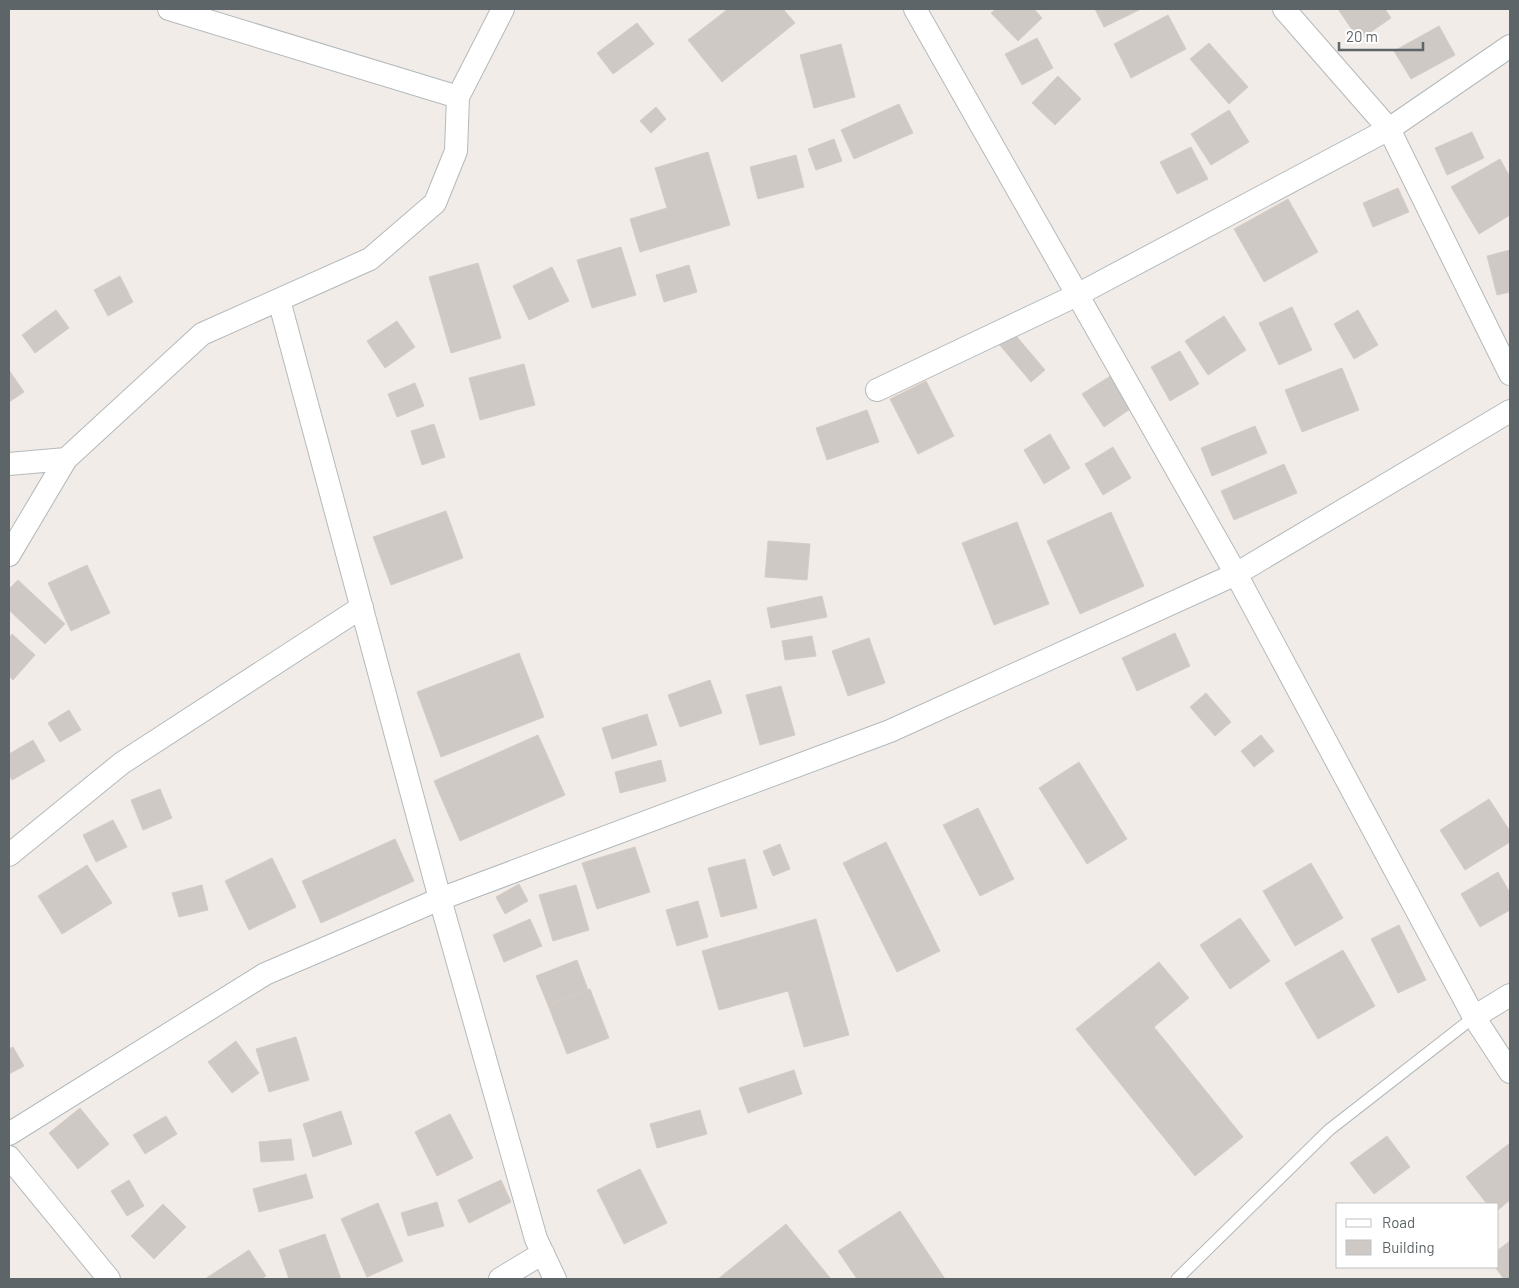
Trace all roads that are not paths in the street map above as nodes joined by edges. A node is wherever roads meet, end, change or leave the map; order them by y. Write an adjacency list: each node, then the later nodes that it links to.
1 (169, 9): 6 (street)
2 (503, 9): 6 (street)
3 (915, 9): 8 (street)
4 (1284, 9): 7 (street)
5 (1510, 46): 7 (street)
6 (458, 97): 9 (street)
7 (1389, 129): 8 (street); 10 (street)
8 (1077, 295): 11 (street); 16 (street)
9 (279, 300): 13 (street); 17 (street)
10 (1510, 374)
11 (877, 390)
12 (1510, 411): 16 (street)
13 (66, 459): 14 (street); 15 (street)
14 (9, 464)
15 (9, 555)
16 (1236, 574): 19 (street); 21 (street)
17 (362, 607): 18 (street); 19 (street)
18 (9, 855)
19 (440, 899): 23 (street); 25 (street)
20 (1510, 995): 21 (street)
21 (1474, 1016): 22 (street); 29 (lane)
22 (1510, 1072)
23 (9, 1134)
24 (9, 1157): 26 (street)
25 (543, 1253): 27 (street); 28 (street)
26 (109, 1279)
27 (500, 1279)
28 (555, 1279)
29 (1177, 1279)

